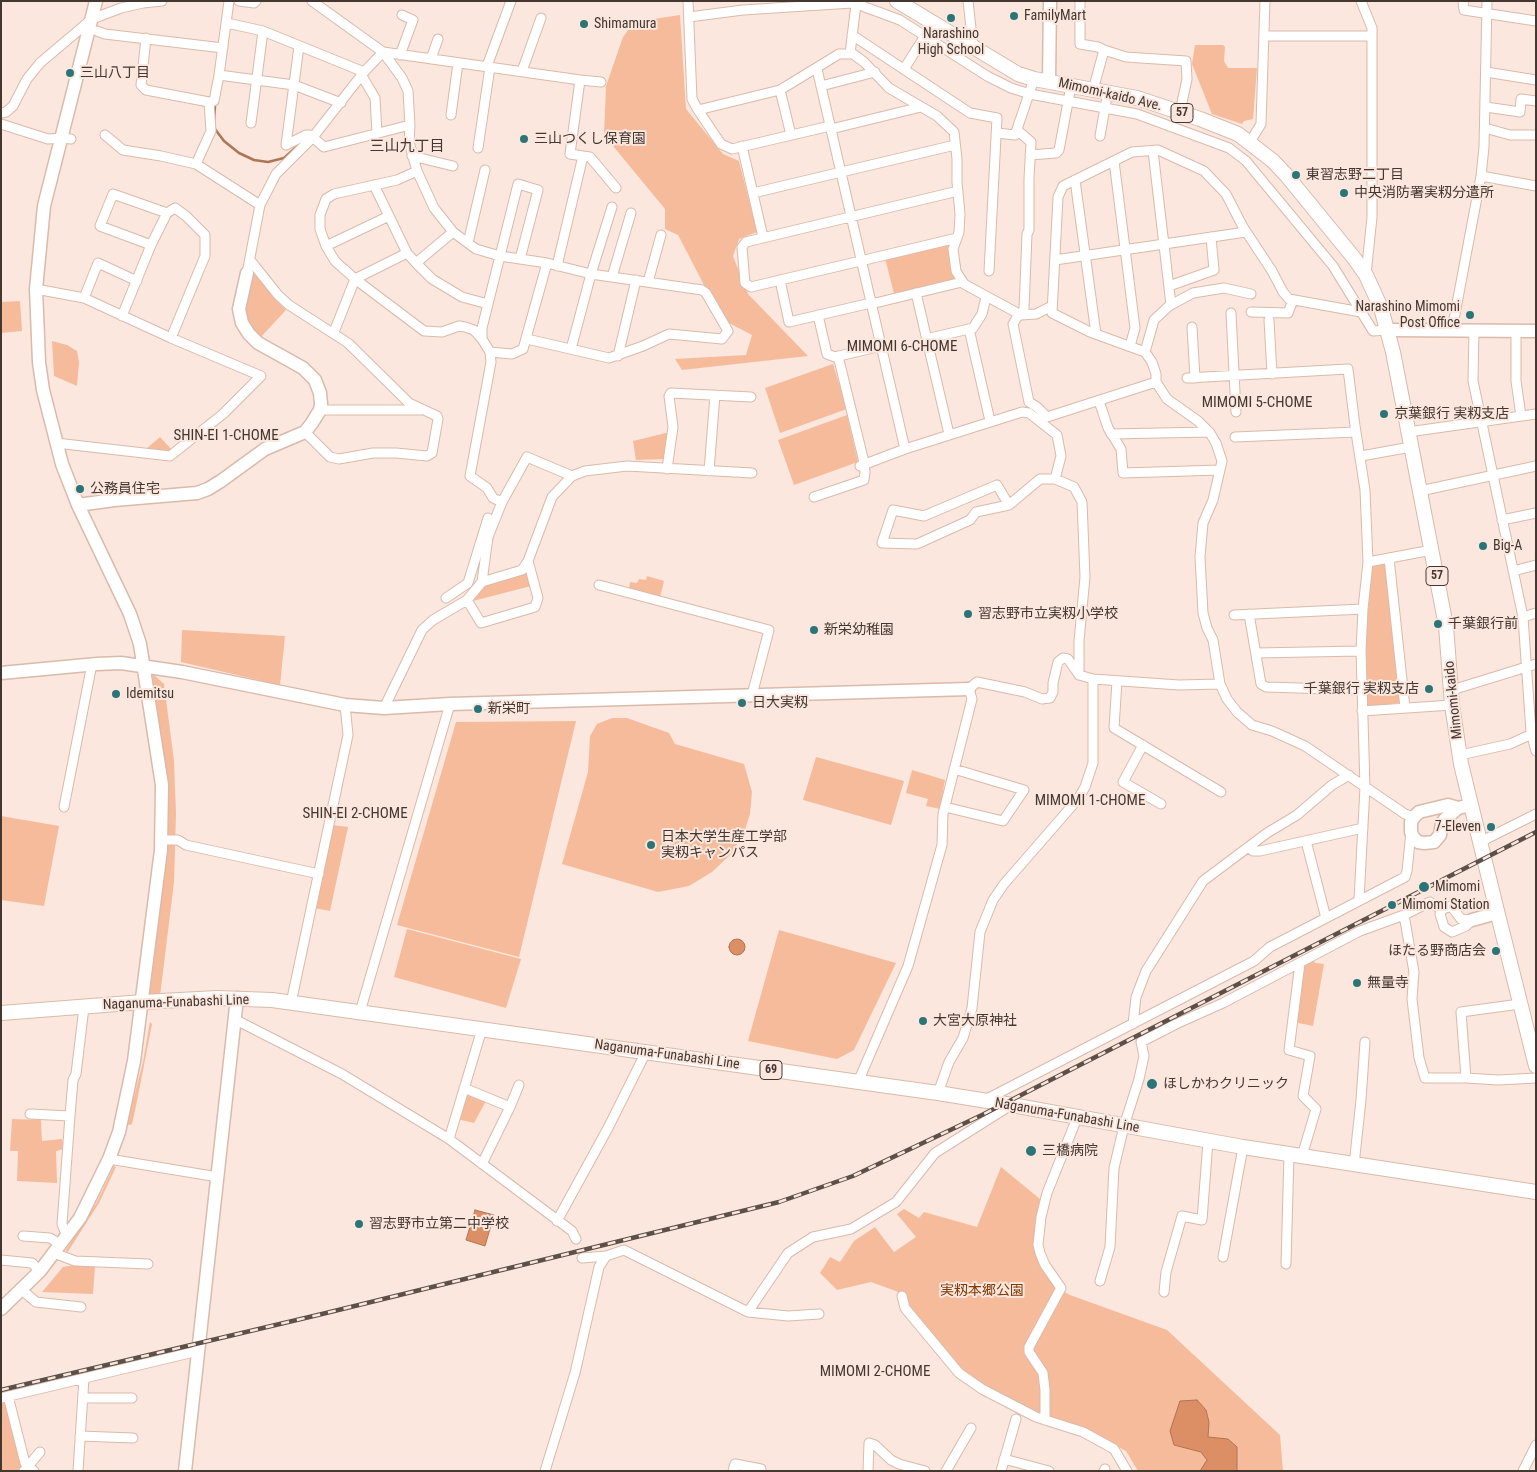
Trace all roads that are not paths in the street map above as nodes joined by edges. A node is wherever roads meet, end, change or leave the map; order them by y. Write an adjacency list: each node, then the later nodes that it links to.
1 (96, 1): 24 (street)
2 (162, 1): 24 (street)
3 (229, 1): 23 (street)
4 (239, 1): 5 (street)
5 (256, 1)
6 (312, 1): 36 (street)
7 (511, 1): 41 (street)
8 (688, 1): 20 (street)
9 (897, 1): 33 (main road, Mimomi-kaido Ave. / 57)
10 (968, 1): 33 (street)
11 (1050, 1): 53 (street)
12 (1080, 1): 35 (street)
13 (1265, 1): 28 (street)
14 (1361, 1): 29 (street)
15 (1464, 1): 18 (street)
16 (1487, 1): 18 (street)
17 (856, 4): 20 (street); 26 (street); 27 (street)
18 (1487, 13): 22 (street); 46 (street)
19 (402, 15): 38 (street)
20 (689, 17): 69 (street)
21 (541, 18): 44 (street)
22 (1536, 21)
23 (227, 23): 25 (street); 34 (street)
24 (94, 25): 30 (street); 71 (street); 86 (street)
25 (262, 31): 32 (street); 50 (street)
26 (852, 35): 37 (street); 43 (street)
27 (925, 36): 43 (street); 61 (street)
28 (1264, 36): 29 (street); 87 (street)
29 (1372, 36): 138 (street)
30 (146, 38): 34 (street); 64 (street)
31 (438, 39): 39 (street)
32 (299, 46): 48 (street); 55 (street)
33 (973, 46): 49 (main road, Mimomi-kaido Ave. / 57)
34 (223, 48): 47 (street)
35 (1104, 50): 59 (street); 70 (street)
36 (383, 52): 38 (street); 48 (street); 75 (street)
37 (850, 54): 42 (street); 45 (street)
38 (400, 55): 39 (street)
39 (431, 59): 40 (street)
40 (458, 62): 41 (street); 72 (street)
41 (488, 66): 44 (street); 90 (street)
42 (817, 69): 56 (street); 58 (street)
43 (904, 69): 80 (street)
44 (522, 71): 51 (street)
45 (875, 72): 56 (street); 66 (street)
46 (1486, 72): 52 (street); 68 (street)
47 (219, 74): 50 (street); 64 (street)
48 (363, 74): 65 (street); 79 (street)
49 (1034, 78): 53 (main road, Mimomi-kaido Ave. / 57); 61 (street)
50 (257, 80): 55 (street); 73 (street)
51 (580, 80): 54 (street); 94 (street)
52 (1536, 80)
53 (1049, 81): 57 (main road, Mimomi-kaido Ave. / 57)
54 (601, 82)
55 (294, 85): 65 (street); 85 (street)
56 (821, 86): 76 (street)
57 (1071, 86): 59 (main road, Mimomi-kaido Ave. / 57); 62 (street)
58 (780, 90): 69 (street); 82 (street)
59 (1093, 90): 60 (main road, Mimomi-kaido Ave. / 57)
60 (1108, 93): 67 (street); 70 (main road, Mimomi-kaido Ave. / 57)
61 (1030, 94): 62 (street); 78 (street)
62 (1068, 100): 67 (street); 92 (street)
63 (1536, 101): 68 (street)
64 (209, 102): 96 (street)
65 (341, 103): 85 (street)
66 (922, 107): 76 (street); 88 (street)
67 (1105, 107): 84 (street); 158 (street)
68 (1486, 107): 77 (street)
69 (698, 110): 89 (street)
70 (1180, 112): 87 (main road, Mimomi-kaido Ave. / 57)
71 (1, 113)
72 (451, 115)
73 (251, 123)
74 (1, 124): 86 (street)
75 (410, 125): 79 (street); 93 (street)
76 (830, 128): 82 (street); 100 (street)
77 (1485, 128): 83 (street); 101 (street)
78 (1017, 130): 80 (street); 92 (street)
79 (377, 133): 85 (street)
80 (997, 133): 135 (street)
81 (105, 135): 96 (street)
82 (791, 135): 89 (street)
83 (1536, 135)
84 (1100, 136)
85 (313, 137): 108 (street)
86 (66, 139): 147 (street)
87 (1250, 142): 138 (main road, Mimomi-kaido Ave. / 57)
88 (955, 145): 100 (street); 106 (street)
89 (742, 146): 107 (street)
90 (478, 148)
91 (1153, 151): 95 (street); 115 (street); 121 (street)
92 (1030, 155): 160 (street)
93 (412, 156): 97 (street); 99 (street)
94 (583, 156): 105 (street); 134 (street)
95 (1114, 161): 102 (street); 124 (street)
96 (196, 164): 108 (street)
97 (452, 166)
98 (485, 170): 120 (street)
99 (417, 171): 103 (street); 114 (street)
100 (840, 172): 107 (street); 113 (street)
101 (1481, 176): 104 (street); 167 (street)
102 (1075, 180): 127 (street); 130 (street)
103 (374, 185): 112 (street); 123 (street)
104 (1536, 186)
105 (616, 188)
106 (958, 191): 113 (street); 119 (street)
107 (753, 193): 117 (street)
108 (260, 205): 129 (street)
109 (612, 207): 137 (street)
110 (167, 213): 122 (street); 122 (street); 173 (street)
111 (631, 214): 139 (street)
112 (389, 216): 123 (street); 125 (street)
113 (851, 216): 117 (street); 131 (street)
114 (453, 232): 120 (street); 132 (street)
115 (1246, 232): 118 (street); 152 (street)
116 (661, 234): 144 (street)
117 (764, 237): 142 (street)
118 (1211, 237): 121 (street); 146 (street)
119 (957, 238): 131 (street); 145 (street)
120 (468, 243): 126 (street)
121 (1164, 244): 124 (street); 146 (street)
122 (151, 245): 143 (street)
123 (326, 246): 140 (street)
124 (1125, 250): 127 (street); 178 (street)
125 (407, 253): 132 (street); 140 (street)
126 (500, 256): 128 (street); 128 (street); 154 (street)
127 (1085, 256): 130 (street); 172 (street)
128 (520, 259): 133 (street)
129 (250, 260): 136 (street); 171 (street)
130 (1055, 260): 156 (street)
131 (861, 261): 142 (street); 153 (street)
132 (416, 263): 154 (street)
133 (546, 264): 134 (street); 176 (street)
134 (557, 266): 137 (street)
135 (989, 271)
136 (247, 273): 191 (street)
137 (591, 274): 139 (street); 179 (street)
138 (1366, 275): 166 (main road, Mimomi-kaido Ave. / 57)
139 (612, 277): 141 (street)
140 (355, 279): 171 (street); 175 (street)
141 (636, 280): 144 (street); 182 (street)
142 (780, 280): 161 (street)
143 (137, 281): 151 (street); 162 (street)
144 (648, 282): 182 (street)
145 (962, 282): 148 (street); 150 (street)
146 (1169, 286): 155 (street)
147 (36, 290): 151 (street); 205 (street)
148 (916, 293): 153 (street); 174 (street)
149 (1251, 294): 155 (street)
150 (986, 297): 160 (street); 165 (street)
151 (84, 298): 162 (street)
152 (1293, 300): 157 (street); 158 (street)
153 (871, 303): 161 (street); 177 (street)
154 (488, 304): 175 (street)
155 (1171, 305): 181 (street)
156 (1052, 306): 160 (street); 172 (street)
157 (1251, 312)
158 (1361, 312): 166 (street)
159 (1231, 313): 185 (street)
160 (1020, 314): 190 (street)
161 (818, 315): 183 (street)
162 (122, 316): 173 (street)
163 (1269, 320): 184 (street)
164 (1192, 327): 185 (street)
165 (969, 329): 174 (street); 196 (street)
166 (1388, 330): 167 (street); 201 (main road, Mimomi-kaido / 57)
167 (1452, 330): 168 (street)
168 (1474, 330): 169 (street); 197 (street)
169 (1516, 330): 170 (street); 195 (street)
170 (1536, 331)
171 (334, 332): 192 (street)
172 (1096, 334): 178 (street)
173 (171, 338): 205 (street)
174 (926, 338): 202 (street)
175 (482, 339): 180 (street)
176 (527, 339): 179 (street); 180 (street)
177 (881, 346): 183 (street); 207 (street)
178 (1130, 346): 181 (street)
179 (571, 349): 182 (street)
180 (490, 352): 220 (street)
181 (1145, 352): 186 (street)
182 (618, 356)
183 (838, 356): 209 (street)
184 (1272, 374): 185 (street); 200 (street)
185 (1234, 376): 193 (street)
186 (1156, 382): 189 (street); 199 (street)
187 (715, 395): 188 (street); 211 (street); 213 (street)
188 (751, 397)
189 (1099, 400): 190 (street); 203 (street)
190 (1030, 409): 196 (street); 217 (street)
191 (320, 410): 192 (street); 198 (street)
192 (422, 410): 198 (street)
193 (1236, 412)
194 (1536, 414): 195 (street)
195 (1521, 416): 197 (street)
196 (990, 421): 202 (street)
197 (1481, 422): 201 (street); 215 (street)
198 (305, 432): 221 (street)
199 (1209, 432): 203 (street); 212 (street)
200 (1356, 432): 204 (street); 208 (street)
201 (1408, 432): 206 (main road, Mimomi-kaido / 57)
202 (949, 434): 207 (street)
203 (1111, 434): 212 (street)
204 (1235, 437)
205 (56, 443): 221 (street)
206 (1411, 447): 208 (street); 218 (main road, Mimomi-kaido / 57)
207 (905, 449): 209 (street)
208 (1361, 456): 229 (street)
209 (862, 465): 219 (street)
210 (1536, 466): 215 (street)
211 (667, 469): 213 (street); 216 (street)
212 (1220, 470): 251 (street)
213 (709, 471): 214 (street)
214 (752, 473)
215 (1492, 475): 218 (street); 225 (street)
216 (572, 476): 220 (street); 228 (street)
217 (1056, 479): 222 (street); 248 (street)
218 (1420, 491): 226 (main road, Mimomi-kaido / 57)
219 (814, 497)
220 (502, 502): 232 (street)
221 (78, 505): 245 (street)
222 (1009, 506): 222 (street)
223 (1536, 513): 225 (street)
224 (488, 518): 234 (street)
225 (1502, 520): 231 (street)
226 (1432, 550): 227 (street); 254 (main road, Mimomi-kaido / 57)
227 (1388, 558): 229 (street); 260 (street)
228 (528, 561): 232 (street); 235 (street)
229 (1368, 562): 236 (street)
230 (1536, 565): 231 (street)
231 (1513, 571): 240 (street)
232 (482, 582): 235 (street)
233 (599, 585): 255 (street)
234 (446, 598)
235 (467, 600): 259 (street)
236 (1363, 609): 238 (street); 241 (street)
237 (1536, 613): 240 (street)
238 (1248, 614): 239 (street); 242 (street)
239 (1234, 615)
240 (1523, 617): 246 (street)
241 (1361, 651): 242 (street); 253 (street)
242 (1256, 653): 253 (street)
243 (92, 664): 245 (street); 247 (street); 272 (street)
244 (1536, 664): 246 (street)
245 (144, 666): 257 (street); 278 (street)
246 (1526, 667): 254 (street); 262 (street)
247 (1, 673)
248 (1079, 675): 249 (street); 252 (street)
249 (1093, 679): 250 (street); 308 (street)
250 (1116, 681): 251 (street); 263 (street)
251 (1220, 684): 267 (street)
252 (969, 689): 255 (street); 266 (street)
253 (1361, 690): 261 (street)
254 (1452, 690): 258 (main road, Mimomi-kaido / 57)
255 (752, 695): 256 (street)
256 (450, 704): 259 (street); 296 (street)
257 (344, 705): 259 (street); 282 (street)
258 (1452, 705): 260 (street); 265 (main road, Mimomi-kaido / 57)
259 (384, 708)
260 (1405, 708): 261 (street)
261 (1362, 711): 268 (street)
262 (1533, 732): 264 (street); 265 (street)
263 (1143, 745): 269 (street); 270 (street)
264 (1536, 752)
265 (1460, 754): 273 (main road, Mimomi-kaido / 57)
266 (954, 769): 271 (street); 271 (street)
267 (1349, 775): 268 (street); 281 (street)
268 (1365, 788): 275 (street); 276 (street)
269 (1221, 792)
270 (1161, 804)
271 (945, 806): 305 (street)
272 (64, 807)
273 (1464, 807): 275 (street); 277 (street); 280 (main road, Mimomi-kaido / 57)
274 (1536, 814): 280 (street)
275 (1414, 817): 277 (street)
276 (1362, 828): 279 (street); 283 (street)
277 (1411, 832): 283 (street)
278 (162, 840): 282 (street); 291 (street)
279 (1306, 841): 281 (street); 287 (street)
280 (1480, 842): 285 (main road, Mimomi-kaido / 57)
281 (1248, 847): 298 (street)
282 (319, 874): 292 (street)
283 (1359, 900): 287 (street)
284 (1442, 910): 286 (street); 288 (street); 288 (street)
285 (1497, 913): 288 (street); 293 (main road, Mimomi-kaido / 57)
286 (1404, 915): 289 (street); 303 (street)
287 (1326, 918): 298 (street)
288 (1472, 920)
289 (1300, 963): 315 (street); 319 (street)
290 (236, 998): 291 (main road, Naganuma-Funabashi Line / 69); 292 (main road, Naganuma-Funabashi Line / 69); 297 (street)
291 (143, 1002): 294 (main road, Naganuma-Funabashi Line / 69); 320 (street)
292 (291, 1003): 296 (main road, Naganuma-Funabashi Line / 69)
293 (1520, 1004): 302 (main road, Mimomi-kaido / 57); 303 (street)
294 (84, 1007): 295 (main road, Naganuma-Funabashi Line / 69); 313 (street)
295 (1, 1012)
296 (360, 1012): 299 (main road, Naganuma-Funabashi Line / 69)
297 (234, 1019): 316 (street); 323 (street)
298 (1133, 1024): 309 (street)
299 (482, 1029): 301 (main road, Naganuma-Funabashi Line / 69); 307 (street)
300 (1365, 1042): 322 (street)
301 (646, 1052): 305 (main road, Naganuma-Funabashi Line / 69); 325 (street)
302 (1536, 1066)
303 (1466, 1078): 304 (street)
304 (1536, 1078)
305 (858, 1082): 308 (main road, Naganuma-Funabashi Line / 69)
306 (519, 1085): 311 (street)
307 (464, 1088): 311 (street); 316 (street)
308 (938, 1093): 309 (main road, Naganuma-Funabashi Line / 69)
309 (982, 1101): 310 (main road, Naganuma-Funabashi Line / 69)
310 (1012, 1105): 314 (main road, Naganuma-Funabashi Line / 69); 342 (street)
311 (510, 1108): 321 (street)
312 (30, 1114): 313 (street)
313 (70, 1116): 328 (street)
314 (1077, 1118): 315 (main road, Naganuma-Funabashi Line / 69); 350 (street)
315 (1124, 1126): 317 (main road, Naganuma-Funabashi Line / 69); 336 (street)
316 (449, 1139): 321 (street)
317 (1208, 1141): 318 (main road, Naganuma-Funabashi Line / 69); 338 (street)
318 (1243, 1147): 319 (main road, Naganuma-Funabashi Line / 69); 330 (street)
319 (1295, 1155): 322 (main road, Naganuma-Funabashi Line / 69); 334 (street)
320 (109, 1160): 323 (street); 328 (street)
321 (482, 1164): 325 (street)
322 (1354, 1164): 324 (main road, Naganuma-Funabashi Line / 69)
323 (218, 1177): 344 (street)
324 (1536, 1192)
325 (557, 1221): 327 (street)
326 (23, 1236): 328 (street)
327 (576, 1239)
328 (61, 1245): 333 (street); 335 (street)
329 (606, 1256): 331 (street); 342 (street); 360 (street)
330 (1223, 1257)
331 (582, 1258)
332 (1, 1260): 335 (street)
333 (148, 1264)
334 (1286, 1264)
335 (40, 1271): 337 (street)
336 (1100, 1281)
337 (22, 1290): 340 (street); 341 (street)
338 (1164, 1292)
339 (902, 1296): 350 (street)
340 (81, 1307)
341 (1, 1309)
342 (748, 1312): 343 (street)
343 (819, 1314)
344 (198, 1351): 345 (street); 359 (street)
345 (84, 1378): 346 (street); 347 (street)
346 (5, 1397): 357 (street)
347 (83, 1398): 348 (street); 352 (street)
348 (132, 1398)
349 (1016, 1419): 356 (street)
350 (1045, 1420): 368 (street)
351 (971, 1428): 365 (street)
352 (80, 1436): 353 (street); 358 (street)
353 (133, 1438)
354 (1536, 1445): 369 (street)
355 (40, 1452): 357 (street)
356 (1004, 1459): 366 (street); 367 (street)
357 (29, 1469)
358 (78, 1471)
359 (185, 1471)
360 (545, 1471)
361 (733, 1471): 362 (street)
362 (761, 1471)
363 (868, 1471): 364 (street)
364 (926, 1471)
365 (946, 1471)
366 (1001, 1471)
367 (1049, 1471)
368 (1127, 1471)
369 (1523, 1471)

